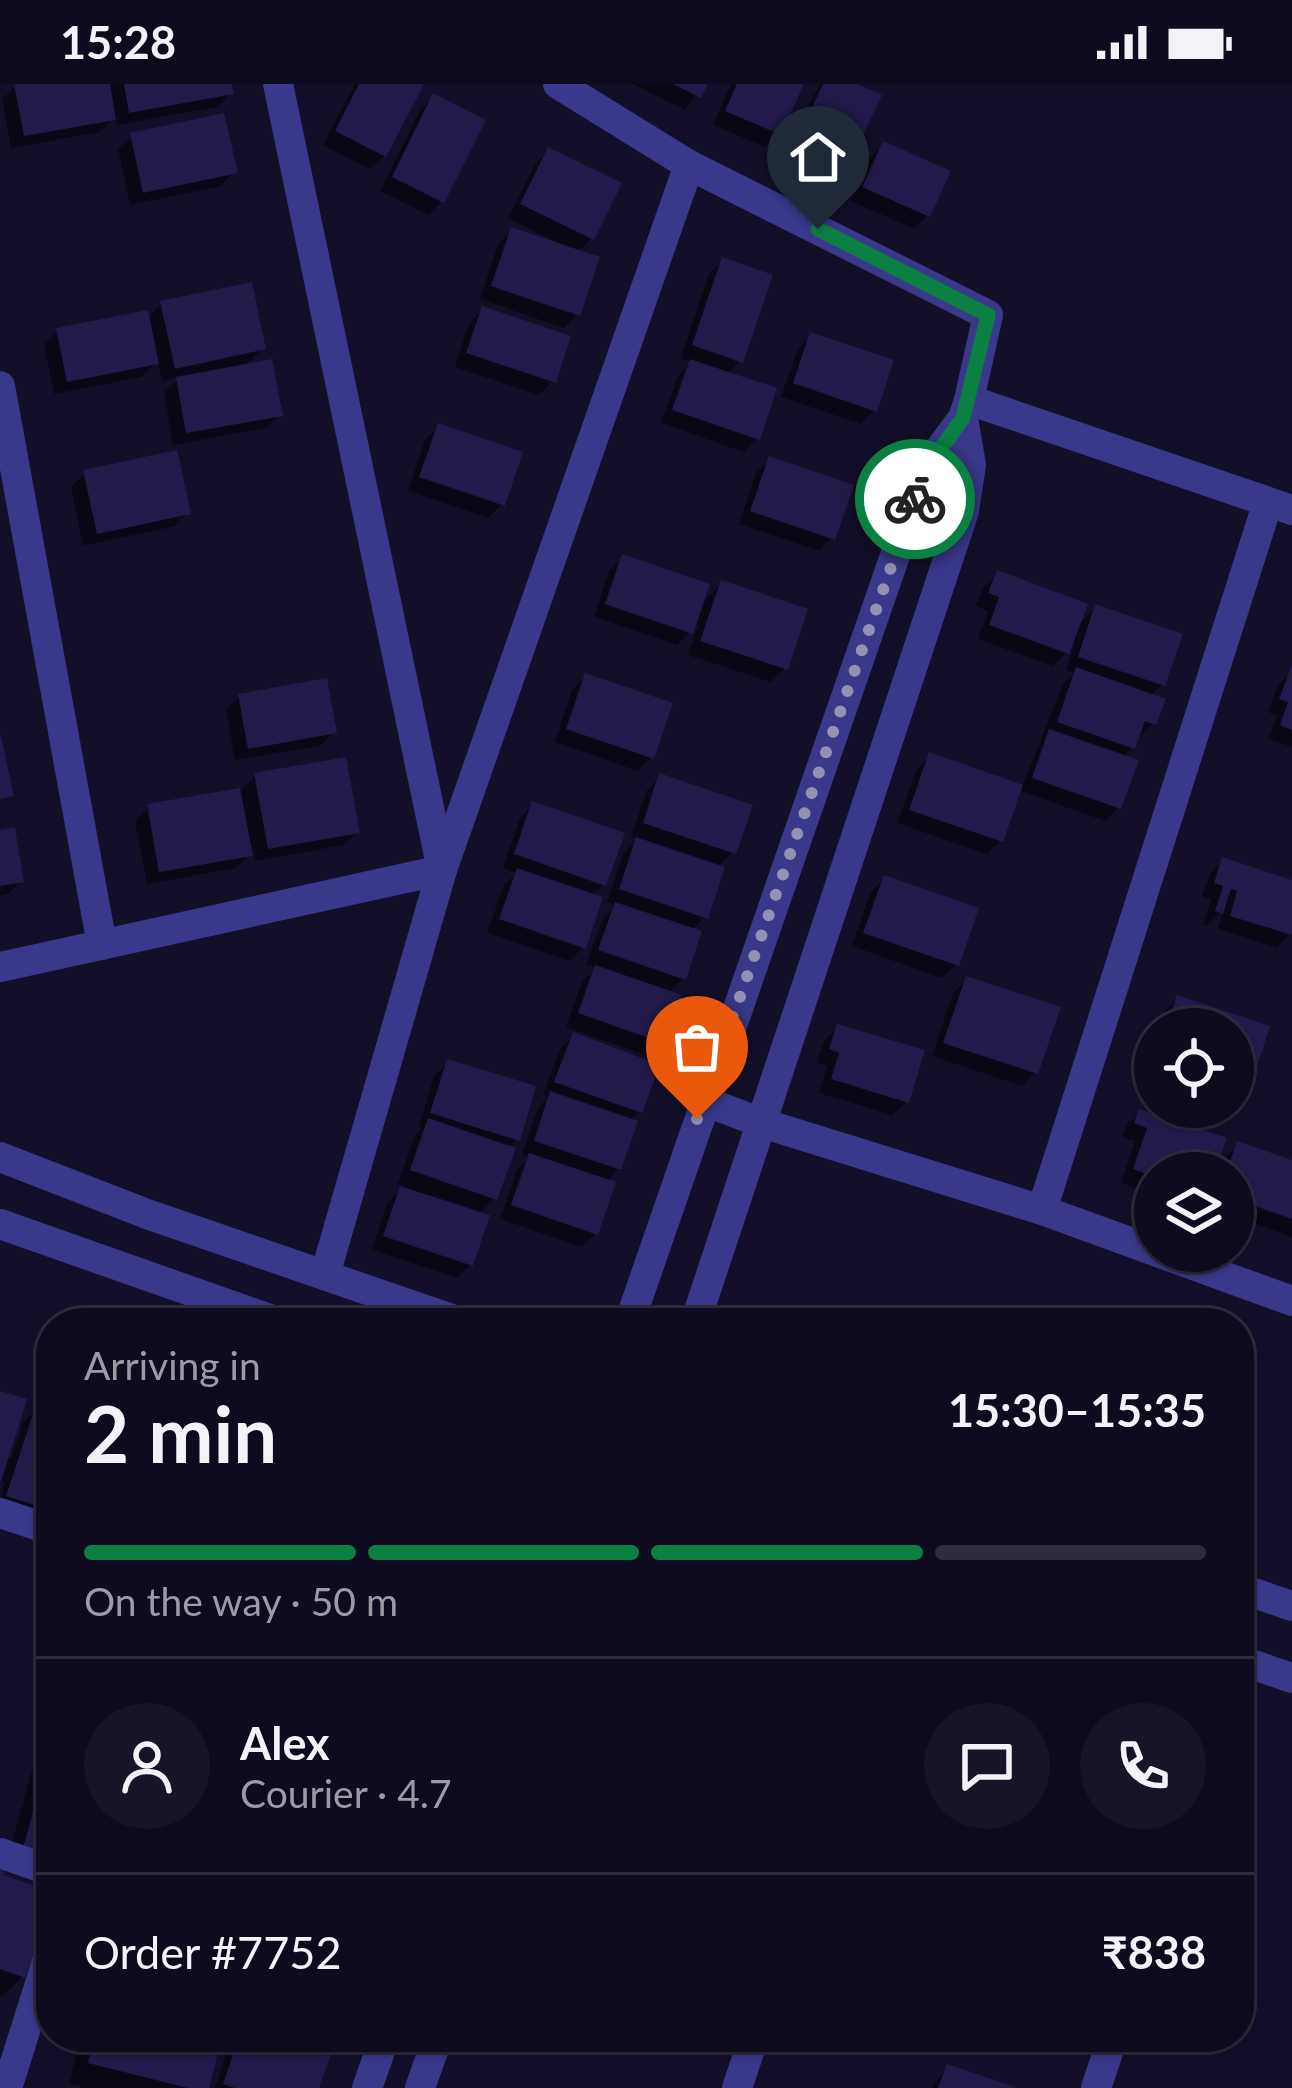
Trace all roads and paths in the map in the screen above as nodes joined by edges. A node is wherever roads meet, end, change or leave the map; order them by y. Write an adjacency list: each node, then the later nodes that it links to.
1 (278, 84): 7 (street)
2 (557, 84): 3 (street)
3 (689, 165): 5 (street); 7 (street)
4 (0, 386): 8 (street)
5 (966, 409): 6 (street); 10 (street); 11 (street)
6 (1280, 506): 13 (street)
7 (442, 870): 8 (street); 15 (street)
8 (102, 944): 9 (street)
9 (0, 967)
10 (704, 1101): 11 (street); 19 (street)
11 (762, 1123): 13 (street); 20 (street)
12 (0, 1156): 15 (street)
13 (1042, 1210): 16 (street)
14 (0, 1224): 17 (street)
15 (325, 1275): 18 (street)
16 (1292, 1301)
17 (238, 1308)
18 (420, 1308)
19 (634, 1308)
20 (700, 1308)
21 (0, 1513): 22 (street)
22 (36, 1525)
23 (1254, 1593): 24 (street)
24 (1292, 1606)
25 (1254, 1669): 26 (street)
26 (1292, 1678)
27 (0, 1853): 28 (street)
28 (36, 1866)
29 (36, 1997): 34 (street)
30 (380, 2052): 35 (street)
31 (433, 2052): 36 (street)
32 (749, 2052): 37 (street)
33 (1108, 2052): 38 (street)
34 (8, 2088)
35 (367, 2088)
36 (420, 2088)
37 (737, 2088)
38 (1096, 2088)

